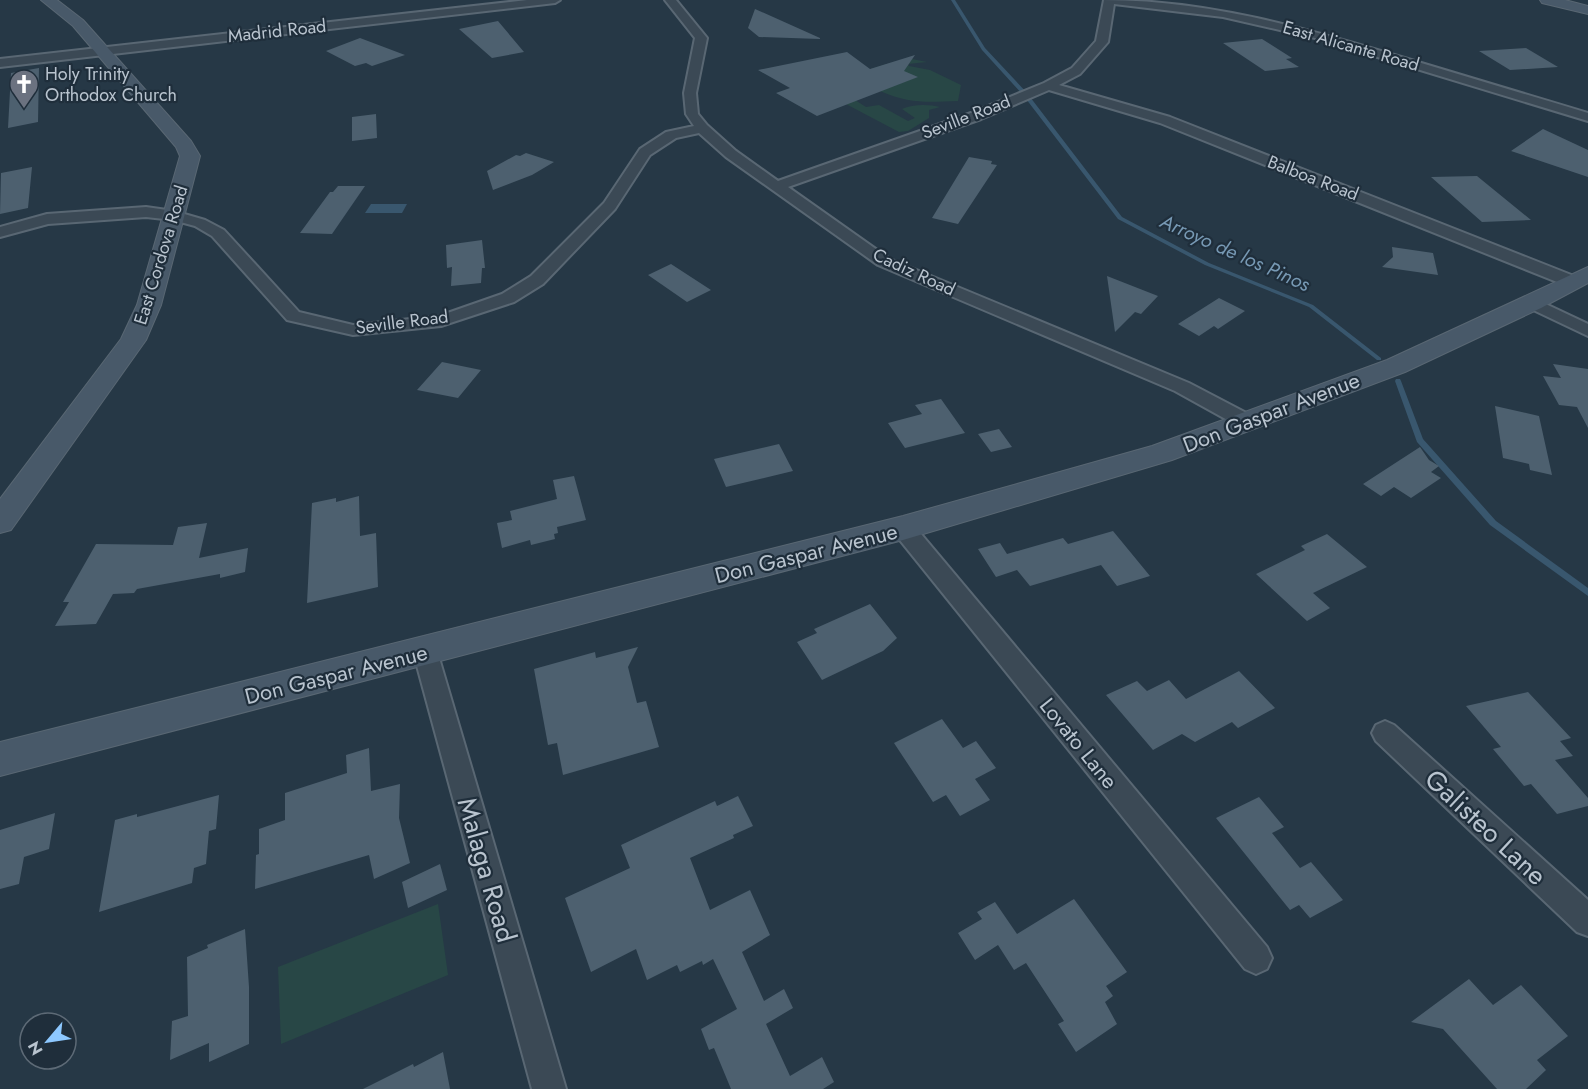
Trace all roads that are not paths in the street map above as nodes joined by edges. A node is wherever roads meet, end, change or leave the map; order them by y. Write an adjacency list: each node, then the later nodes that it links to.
1 (48, 0): 7 (street, East Cordova Road)
2 (555, 0): 7 (street, Madrid Road)
3 (670, 0): 11 (street, Cadiz Road)
4 (1109, 0): 9 (street, Seville Road); 10 (street, East Alicante Road)
5 (1547, 0): 6 (street)
6 (1588, 10)
7 (102, 51): 8 (street, Madrid Road); 13 (street, East Cordova Road)
8 (0, 63)
9 (1048, 86): 12 (street, Seville Road); 15 (street, Balboa Road)
10 (1588, 117)
11 (702, 128): 12 (street, Cadiz Road); 13 (street, Seville Road)
12 (777, 186): 18 (street, Cadiz Road)
13 (174, 216): 14 (street, Seville Road); 19 (street, East Cordova Road)
14 (0, 232)
15 (1581, 278): 16 (street, Don Gaspar Avenue)
16 (1533, 303): 17 (street); 18 (street, Don Gaspar Avenue)
17 (1588, 331)
18 (1247, 422): 20 (street, Don Gaspar Avenue)
19 (0, 522)
20 (903, 528): 21 (street, Don Gaspar Avenue); 25 (street, Lovato Lane)
21 (425, 651): 23 (street, Don Gaspar Avenue); 26 (street, Malaga Road)
22 (1384, 733): 24 (street, Galisteo Lane)
23 (0, 759)
24 (1588, 921)
25 (1256, 958)
26 (549, 1089)

